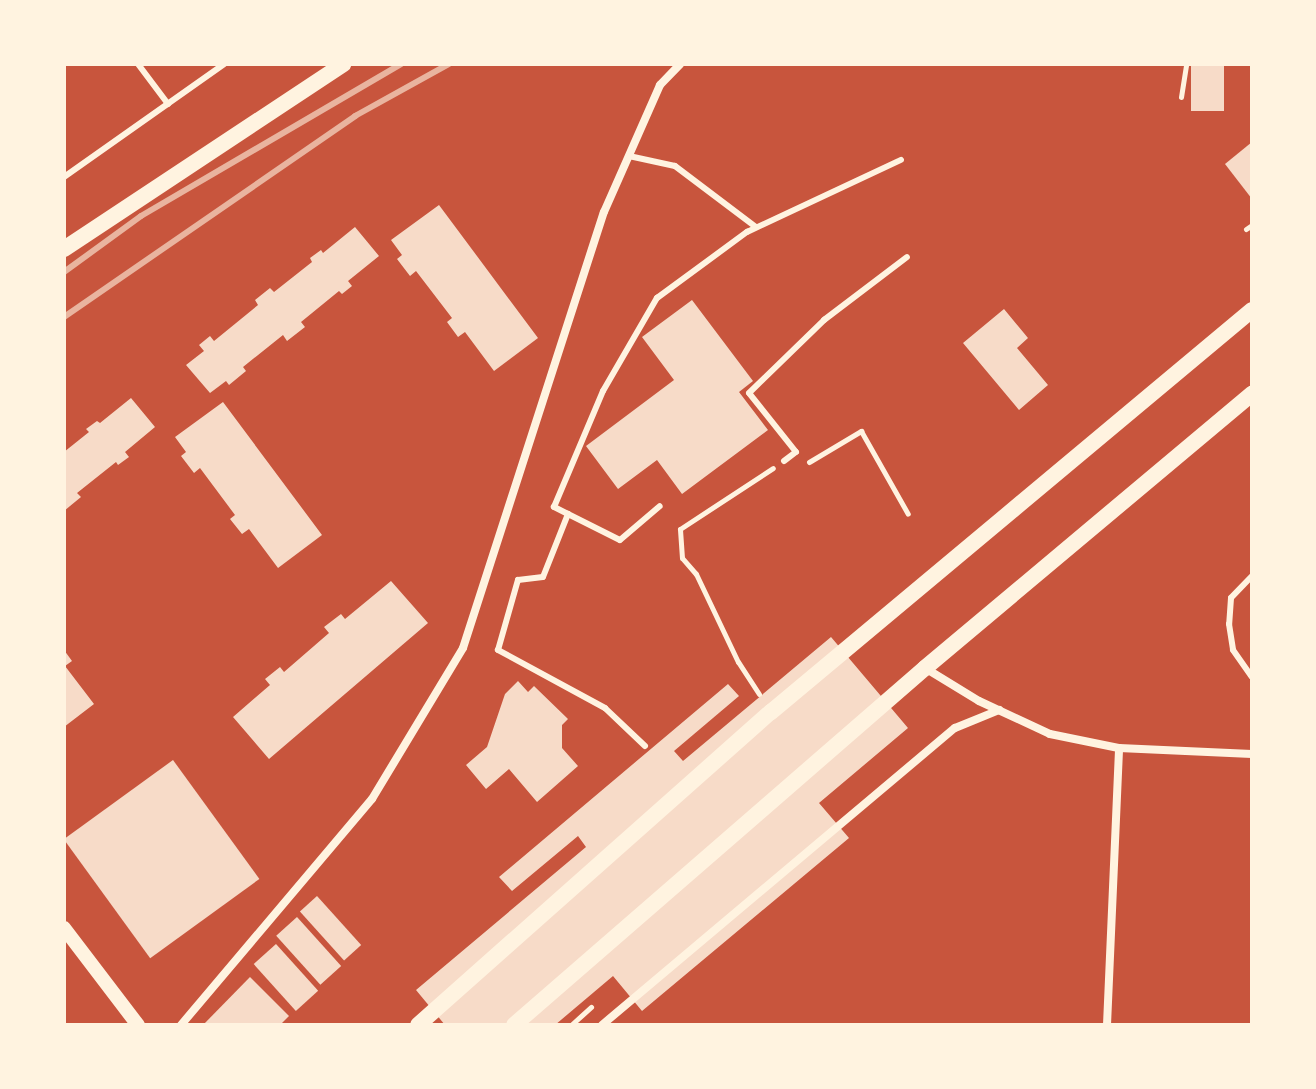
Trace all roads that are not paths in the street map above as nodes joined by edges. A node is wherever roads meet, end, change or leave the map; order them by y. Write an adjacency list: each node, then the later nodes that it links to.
1 (138, 64): 5 (lane)
2 (224, 64): 5 (lane)
3 (343, 64): 10 (main road)
4 (680, 64): 6 (street)
5 (168, 104): 8 (lane)
6 (629, 156): 9 (lane); 26 (street)
7 (901, 160): 9 (lane)
8 (64, 177)
9 (756, 227): 16 (lane)
10 (64, 249)
11 (907, 257): 14 (lane)
12 (1252, 310): 27 (main road)
13 (1250, 400): 18 (main road)
14 (784, 461)
15 (660, 506): 16 (lane)
16 (568, 514): 21 (lane)
17 (1252, 576): 19 (lane)
18 (925, 668): 20 (street); 28 (main road)
19 (1252, 677)
20 (999, 710): 22 (street); 29 (street)
21 (645, 746)
22 (1119, 748): 23 (street); 30 (street)
23 (1252, 754)
24 (64, 928): 25 (street)
25 (138, 1025)
26 (181, 1025)
27 (418, 1025)
28 (514, 1025)
29 (602, 1025)
30 (1107, 1025)

